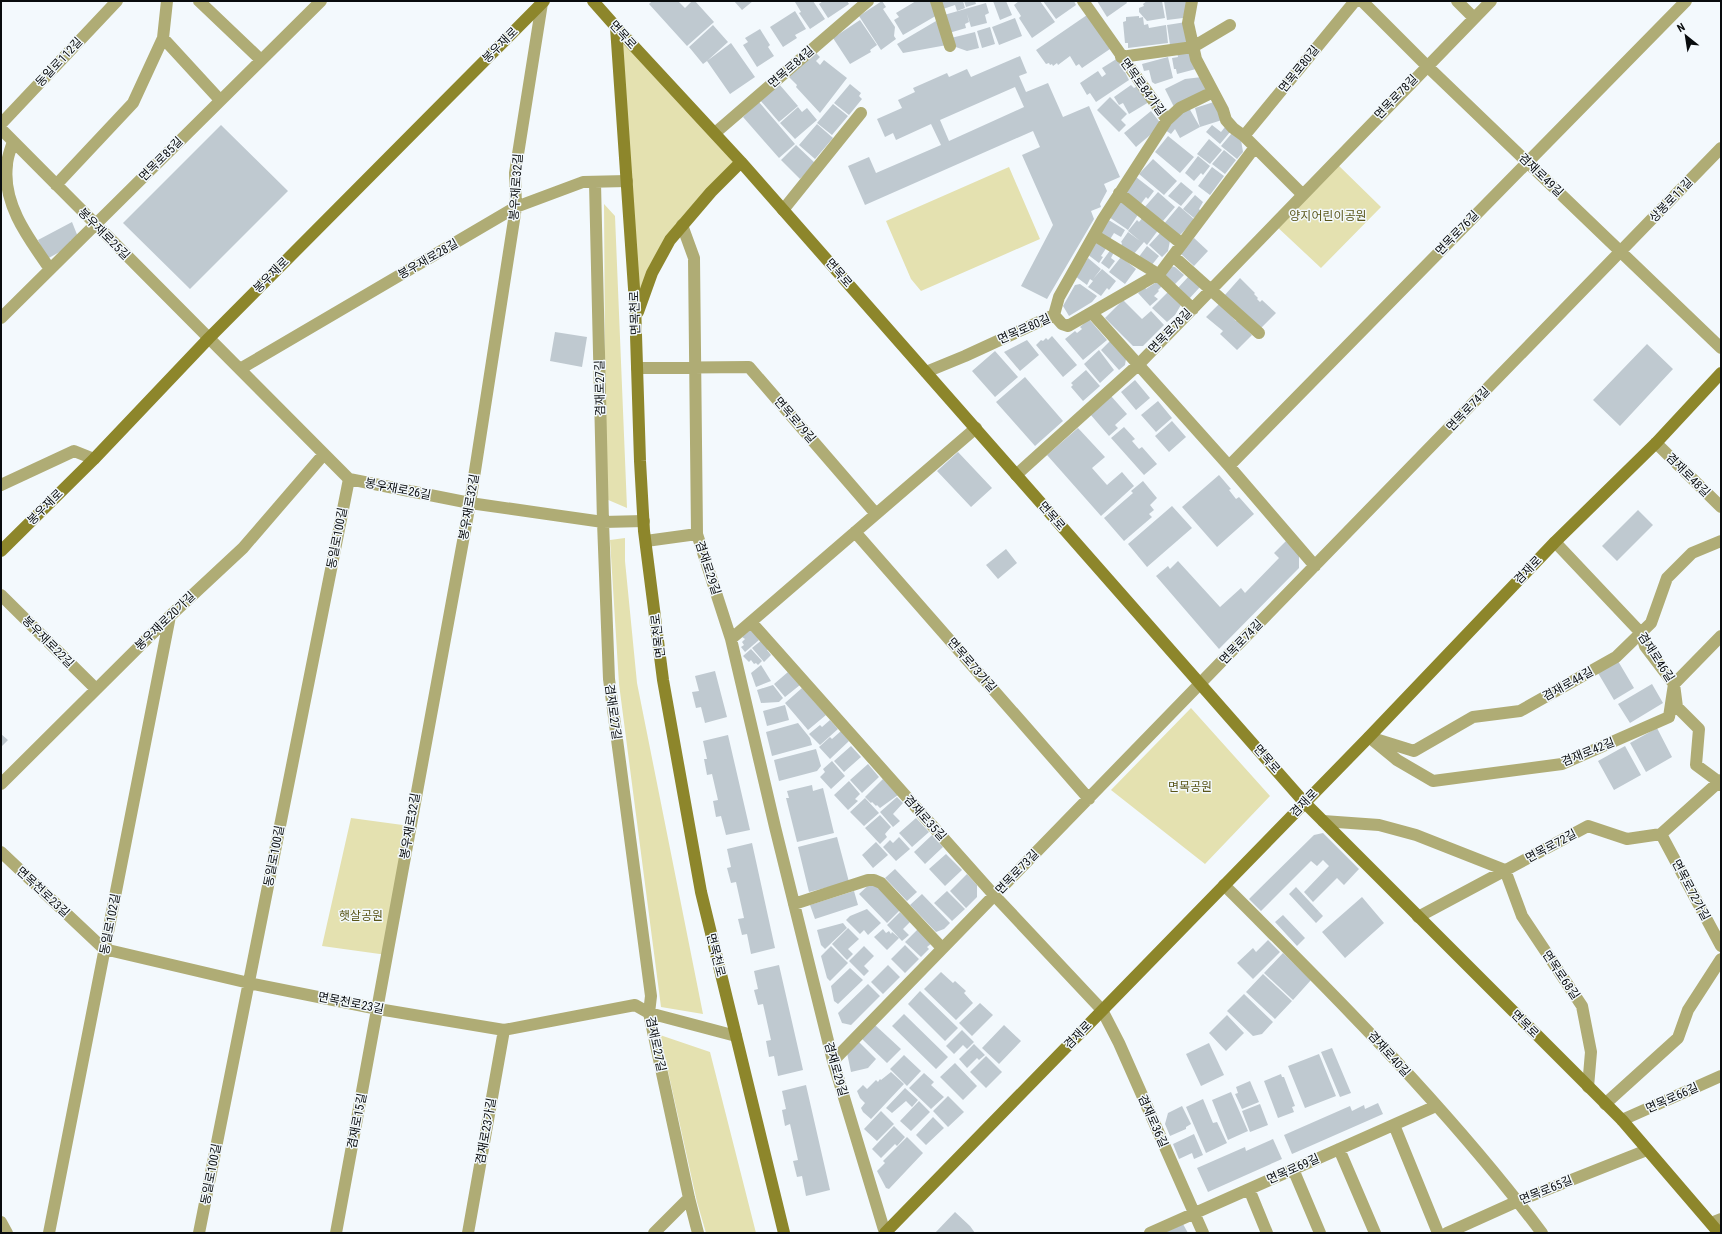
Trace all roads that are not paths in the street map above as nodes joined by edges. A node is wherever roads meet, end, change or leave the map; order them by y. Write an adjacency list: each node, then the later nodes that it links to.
1 (117, 1): 29 (street, 동일로112길)
2 (167, 1): 19 (street)
3 (198, 1): 23 (street)
4 (321, 1): 23 (street, 면목로85길)
5 (593, 1): 18 (main road, 면목로)
6 (868, 1): 31 (street, 면목로84길)
7 (936, 1): 20 (street)
8 (1083, 1): 22 (street, 면목로84가길)
9 (1192, 1): 21 (street)
10 (1355, 1): 32 (street, 면목로80길)
11 (1362, 1): 24 (street, 겸재로49길)
12 (1457, 1): 16 (street)
13 (1491, 1): 16 (street, 면목로78길)
14 (1686, 1): 37 (street, 면목로76길)
15 (543, 2): 43 (street, 봉우재로32길); 60 (main road, 봉우재로)
16 (1474, 18): 24 (street, 면목로78길)
17 (1230, 24): 21 (street)
18 (616, 27): 31 (main road, 면목로); 38 (main road, 면목천로)
19 (163, 38): 26 (street); 40 (street)
20 (950, 46)
21 (1193, 47): 22 (street); 25 (street)
22 (1121, 57): 28 (street, 면목로84가길)
23 (261, 60): 26 (street, 면목로85길)
24 (1426, 66): 37 (street, 겸재로49길); 42 (street, 면목로78길)
25 (1213, 92): 28 (street); 32 (street)
26 (220, 100): 45 (street, 면목로85길)
27 (862, 113): 44 (street)
28 (1166, 120): 41 (street, 면목로84가길)
29 (1, 124)
30 (1, 128): 33 (street, 봉우재로25길)
31 (715, 133): 36 (main road, 면목로)
32 (1244, 136): 34 (street)
33 (13, 141): 40 (street, 봉우재로25길); 51 (street)
34 (1255, 147): 42 (street); 48 (street, 면목로80길)
35 (1721, 148): 49 (street, 상봉로11길)
36 (742, 162): 44 (main road, 면목로); 46 (main road)
37 (1527, 162): 49 (street, 겸재로49길); 72 (street, 면목로76길)
38 (627, 181): 39 (street, 봉우재로28길); 58 (main road, 면목천로)
39 (595, 183): 43 (street, 봉우재로28길); 80 (street, 겸재로27길)
40 (56, 185): 45 (street, 봉우재로25길)
41 (1119, 193): 47 (street, 면목로84가길); 48 (street)
42 (1303, 195): 53 (street, 면목로78길)
43 (516, 207): 64 (street, 봉우재로28길); 76 (street, 봉우재로32길)
44 (783, 210): 66 (main road, 면목로)
45 (94, 224): 51 (street, 면목로85길); 60 (street, 봉우재로25길)
46 (682, 225): 58 (main road); 65 (street, 겸재로29길)
47 (1094, 235): 52 (street); 56 (street, 면목로84가길)
48 (1182, 244): 50 (street, 면목로80길)
49 (1621, 252): 61 (street, 겸재로49길); 87 (street, 면목로74길)
50 (1173, 256): 52 (street, 면목로80길); 53 (street)
51 (50, 270): 57 (street, 면목로85길)
52 (1158, 275): 54 (street); 55 (street, 면목로80길)
53 (1211, 290): 54 (street, 면목로78길); 59 (street)
54 (1193, 308): 62 (street, 면목로78길)
55 (1092, 313): 56 (street, 면목로80길); 62 (street, 면목로78길)
56 (1054, 315): 66 (street, 면목로80길)
57 (1, 318)
58 (635, 318): 63 (main road, 면목천로)
59 (1259, 333)
60 (208, 338): 64 (street, 봉우재로26길); 71 (main road, 봉우재로)
61 (1721, 348)
62 (1138, 365): 72 (street, 면목로78길); 73 (street, 면목로78길)
63 (637, 368): 65 (street); 79 (main road, 면목천로)
64 (240, 369): 70 (street, 봉우재로26길)
65 (695, 369): 78 (street, 면목로79길); 82 (street, 겸재로29길)
66 (926, 372): 68 (main road, 면목로)
67 (1721, 373): 69 (main road, 겸재로)
68 (976, 428): 73 (main road, 면목로); 78 (street)
69 (1656, 443): 77 (street, 겸재로48길); 85 (main road, 겸재로)
70 (324, 454): 74 (street, 봉우재로26길); 89 (street, 봉우재로20가길)
71 (94, 459): 75 (street); 86 (main road, 봉우재로)
72 (1229, 466): 87 (street)
73 (1016, 475): 94 (main road, 면목로)
74 (349, 478): 76 (street, 봉우재로26길); 114 (street, 동일로100길)
75 (1, 485)
76 (470, 503): 80 (street, 봉우재로26길); 115 (street, 봉우재로32길)
77 (1721, 507)
78 (876, 514): 81 (street)
79 (644, 521): 80 (street, 봉우재로26길); 83 (main road, 면목천로)
80 (603, 522): 117 (street, 겸재로27길)
81 (855, 532): 90 (street); 100 (street, 면목로73가길)
82 (697, 534): 83 (street); 93 (street, 겸재로29길)
83 (646, 541): 119 (main road, 면목천로)
84 (1721, 541): 91 (street, 겸재로44길)
85 (1554, 542): 91 (street, 겸재로46길); 97 (main road, 겸재로)
86 (1, 550)
87 (1315, 566): 94 (street, 면목로74길)
88 (1, 595): 96 (street, 봉우재로22길)
89 (170, 616): 96 (street, 봉우재로20가길); 112 (street, 동일로102길)
90 (751, 622): 93 (street); 107 (street, 겸재로35길)
91 (1641, 633): 95 (street, 겸재로46길); 97 (street, 겸재로44길)
92 (1721, 636): 95 (street)
93 (731, 639): 108 (street, 겸재로29길)
94 (1200, 684): 100 (street, 면목로73길); 101 (main road, 면목로)
95 (1674, 684): 97 (street, 겸재로42길); 98 (street, 겸재로46길)
96 (96, 690): 99 (street, 봉우재로20가길)
97 (1369, 737): 101 (main road, 겸재로)
98 (1720, 782): 103 (street)
99 (1, 784)
100 (1089, 799): 107 (street, 면목로73길)
101 (1304, 802): 102 (main road, 면목로); 106 (main road, 겸재로)
102 (1323, 821): 105 (street); 109 (main road, 면목로)
103 (1661, 834): 105 (street, 면목로72길); 110 (street, 면목로72가길)
104 (1, 852): 112 (street, 면목천로23길)
105 (1505, 870): 109 (street, 면목로72길); 122 (street, 면목로68길)
106 (1224, 885): 116 (main road, 겸재로); 124 (street, 겸재로40길)
107 (994, 895): 111 (street, 면목로73길); 116 (street, 겸재로35길)
108 (794, 904): 111 (street); 120 (street, 겸재로29길)
109 (1418, 917): 122 (main road, 면목로)
110 (1721, 946)
111 (942, 948): 120 (street, 면목로73길)
112 (105, 949): 114 (street, 면목천로23길); 137 (street, 동일로102길)
113 (1721, 959): 123 (street)
114 (249, 983): 115 (street, 면목천로23길); 138 (street, 동일로100길)
115 (378, 1009): 118 (street, 면목천로23길); 139 (street, 겸재로15길)
116 (1102, 1010): 133 (street, 겸재로36길); 144 (main road, 겸재로)
117 (649, 1013): 118 (street, 면목천로23길); 119 (street, 면목천로23길); 131 (street, 겸재로27길)
118 (504, 1030): 140 (street, 겸재로23가길)
119 (736, 1036): 143 (main road, 면목천로)
120 (833, 1061): 144 (street, 겸재로29길)
121 (1721, 1076): 125 (street, 면목로66길)
122 (1588, 1087): 123 (main road, 면목로)
123 (1606, 1104): 125 (main road, 면목로)
124 (1436, 1106): 126 (street, 면목로69길); 132 (street, 겸재로40길)
125 (1622, 1120): 128 (main road, 면목로)
126 (1394, 1125): 127 (street, 면목로69길); 150 (street)
127 (1339, 1149): 129 (street, 면목로69길); 149 (street)
128 (1647, 1150): 132 (street, 면목로65길); 134 (main road, 면목로)
129 (1293, 1169): 130 (street, 면목로69길); 148 (street)
130 (1249, 1189): 133 (street, 면목로69길); 147 (street)
131 (689, 1198): 141 (street); 142 (street, 겸재로27길)
132 (1518, 1201): 151 (street, 면목로65길); 152 (street, 겸재로40길)
133 (1194, 1213): 145 (street, 면목로69길); 146 (street, 겸재로36길)
134 (1716, 1221): 153 (main road, 면목로)
135 (1, 1222): 136 (street)
136 (7, 1233)
137 (49, 1233)
138 (199, 1233)
139 (336, 1233)
140 (468, 1233)
141 (654, 1233)
142 (698, 1233)
143 (784, 1233)
144 (885, 1233)
145 (1150, 1233)
146 (1203, 1233)
147 (1267, 1233)
148 (1320, 1233)
149 (1375, 1233)
150 (1438, 1233)
151 (1446, 1233)
152 (1542, 1233)
153 (1719, 1233)

